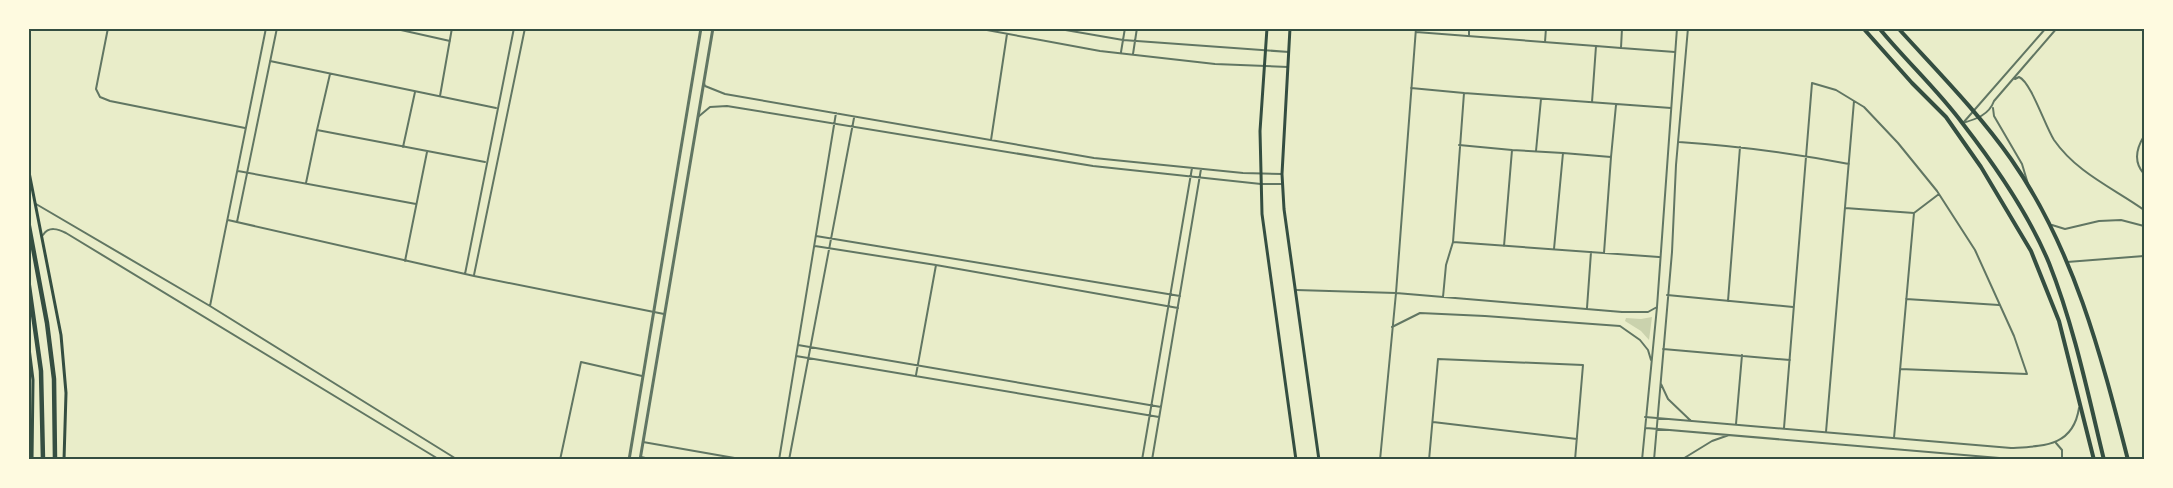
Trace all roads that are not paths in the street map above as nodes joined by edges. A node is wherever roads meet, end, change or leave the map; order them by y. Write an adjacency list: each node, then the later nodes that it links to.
1 (108, 28): 65 (street)
2 (266, 28): 65 (street)
3 (277, 28): 40 (street)
4 (392, 28): 30 (street)
5 (452, 28): 30 (street)
6 (514, 28): 56 (street)
7 (525, 28): 124 (street)
8 (701, 28): 141 (street)
9 (713, 28): 45 (street)
10 (976, 28): 27 (street)
11 (1054, 28): 29 (street)
12 (1125, 28): 29 (street)
13 (1137, 28): 31 (street)
14 (1267, 28): 35 (main road)
15 (1290, 28): 36 (main road)
16 (1469, 28): 28 (street)
17 (1546, 28): 32 (street)
18 (1622, 28): 34 (street)
19 (1677, 28): 37 (street)
20 (1688, 28): 69 (street)
21 (1863, 28): 158 (main road)
22 (1879, 28): 62 (main road)
23 (1898, 28): 57 (main road)
24 (2046, 28): 57 (street)
25 (2057, 28): 44 (street)
26 (1415, 30): 28 (street); 46 (street)
27 (1007, 34): 38 (street); 68 (street)
28 (1469, 36): 32 (street)
29 (1123, 40): 31 (street); 38 (street)
30 (450, 41): 49 (street)
31 (1136, 41): 35 (street); 39 (street)
32 (1545, 42): 33 (street)
33 (1596, 46): 34 (street); 52 (street)
34 (1621, 48): 37 (street)
35 (1266, 50): 36 (street); 41 (main road)
36 (1289, 52): 42 (main road)
37 (1675, 52): 55 (street)
38 (1121, 53): 39 (street)
39 (1133, 54): 41 (street)
40 (270, 61): 43 (street); 85 (street)
41 (1264, 66): 42 (street); 86 (main road)
42 (1288, 67): 87 (main road)
43 (331, 74): 47 (street); 66 (street)
44 (2012, 80): 54 (street); 99 (street)
45 (704, 83): 58 (street); 59 (street)
46 (1411, 88): 48 (street); 127 (street)
47 (415, 92): 49 (street); 71 (street)
48 (1464, 93): 50 (street); 70 (street)
49 (440, 96): 56 (street)
50 (1541, 99): 52 (street); 74 (street)
51 (1854, 101): 77 (street); 80 (street); 95 (street)
52 (1592, 102): 53 (street)
53 (1616, 104): 55 (street); 78 (street)
54 (1992, 107): 61 (street); 94 (street)
55 (1671, 108): 118 (street)
56 (497, 109): 79 (street)
57 (1973, 110): 61 (main road); 62 (street)
58 (836, 114): 60 (street); 63 (street)
59 (698, 117): 63 (street); 142 (street)
60 (854, 117): 64 (street); 68 (street)
61 (1980, 118): 62 (street); 94 (main road)
62 (1963, 123): 205 (main road)
63 (835, 124): 64 (street); 107 (street)
64 (852, 127): 89 (street); 108 (street)
65 (246, 129): 84 (street)
66 (317, 130): 71 (street); 91 (street)
67 (2145, 136): 88 (street)
68 (991, 140): 82 (street)
69 (1678, 142): 72 (street); 129 (street)
70 (1460, 146): 73 (street); 109 (street)
71 (403, 147): 75 (street)
72 (1740, 147): 77 (street); 133 (street)
73 (1512, 150): 74 (street); 111 (street)
74 (1536, 151): 76 (street)
75 (427, 152): 79 (street); 97 (street)
76 (1563, 153): 78 (street); 113 (street)
77 (1807, 156): 80 (street); 138 (street)
78 (1611, 157): 116 (street)
79 (486, 162): 123 (street)
80 (1849, 164): 98 (street)
81 (28, 167): 96 (main road)
82 (1192, 168): 83 (street); 89 (street)
83 (1201, 169): 86 (street); 90 (street)
84 (238, 171): 85 (street); 101 (street)
85 (248, 172): 91 (street); 103 (street)
86 (1260, 174): 87 (street); 92 (main road)
87 (1282, 174): 93 (main road)
88 (2145, 174)
89 (1191, 176): 90 (street); 128 (street)
90 (1200, 177): 92 (street); 130 (street)
91 (306, 183): 97 (street)
92 (1260, 184): 93 (street); 193 (main road)
93 (1282, 184): 126 (main road)
94 (2030, 189): 104 (main road)
95 (1939, 194): 100 (street); 134 (street)
96 (36, 204): 106 (main road); 135 (street)
97 (416, 204): 119 (street)
98 (1845, 208): 100 (street); 171 (street)
99 (2145, 210)
100 (1914, 213): 132 (street)
101 (228, 220): 103 (street); 135 (street)
102 (28, 221): 181 (highway)
103 (237, 222): 119 (street)
104 (2049, 224): 105 (street); 120 (main road)
105 (2145, 226)
106 (43, 235): 182 (main road); 183 (street)
107 (816, 236): 108 (street); 110 (street)
108 (830, 238): 112 (street); 115 (street)
109 (1453, 242): 111 (street); 131 (street)
110 (815, 246): 112 (street); 145 (street)
111 (1504, 246): 113 (street)
112 (829, 249): 121 (street); 146 (street)
113 (1554, 249): 114 (street)
114 (1591, 252): 116 (street); 140 (street)
115 (929, 253): 121 (street); 128 (street)
116 (1604, 253): 118 (street)
117 (2144, 256): 120 (street)
118 (1659, 257): 137 (street)
119 (405, 261): 123 (street)
120 (2067, 262): 206 (main road)
121 (927, 263): 122 (street)
122 (936, 265): 136 (street); 153 (street)
123 (465, 274): 124 (street)
124 (474, 276): 141 (street)
125 (28, 279): 180 (highway)
126 (1295, 290): 127 (street); 194 (main road)
127 (1396, 293): 131 (street); 143 (street)
128 (1170, 294): 130 (street); 136 (street)
129 (1668, 295): 133 (street); 147 (street)
130 (1180, 296): 139 (street)
131 (1443, 297): 140 (street)
132 (1906, 299): 134 (street); 154 (street)
133 (1728, 301): 138 (street)
134 (1999, 305): 154 (street)
135 (210, 306): 184 (street)
136 (1168, 306): 139 (street); 159 (street)
137 (1657, 307): 140 (street); 152 (street)
138 (1794, 307): 151 (street)
139 (1178, 308): 160 (street)
140 (1587, 308)
141 (654, 312): 142 (street); 156 (street)
142 (664, 314): 175 (street)
143 (1392, 327): 152 (street); 195 (street)
144 (28, 340): 179 (main road)
145 (798, 345): 146 (street); 148 (street)
146 (809, 347): 150 (street); 153 (street)
147 (1663, 349): 149 (street); 157 (street)
148 (796, 356): 150 (street); 189 (street)
149 (1742, 356): 151 (street); 167 (street)
150 (808, 357): 155 (street); 190 (street)
151 (1790, 360): 170 (street)
152 (1652, 362): 163 (street)
153 (919, 365): 155 (street); 159 (street)
154 (1900, 369): 173 (street)
155 (916, 375): 161 (street)
156 (643, 376): 185 (street); 186 (street)
157 (1660, 384): 164 (street); 165 (street)
158 (2080, 402): 176 (street); 204 (main road)
159 (1152, 405): 160 (street); 161 (street)
160 (1161, 407): 162 (street)
161 (1150, 415): 162 (street); 191 (street)
162 (1160, 417): 192 (street)
163 (1646, 417): 164 (street); 168 (street)
164 (1656, 419): 165 (street); 169 (street)
165 (1691, 421): 167 (street)
166 (1432, 422): 174 (street); 174 (street); 196 (street)
167 (1736, 424): 170 (street)
168 (1645, 428): 169 (street); 198 (street)
169 (1657, 429): 172 (street); 199 (street)
170 (1784, 429): 171 (street)
171 (1826, 432): 173 (street)
172 (1731, 434): 177 (street); 200 (street)
173 (1894, 438): 176 (street)
174 (1577, 439): 197 (street)
175 (644, 442): 178 (street); 188 (street)
176 (2056, 443): 203 (street)
177 (1935, 453): 201 (street); 202 (street)
178 (640, 458): 187 (street)
179 (32, 459)
180 (43, 459)
181 (55, 459)
182 (64, 459)
183 (440, 459)
184 (458, 459)
185 (560, 459)
186 (629, 459)
187 (654, 459)
188 (746, 459)
189 (779, 459)
190 (789, 459)
191 (1142, 459)
192 (1152, 459)
193 (1296, 459)
194 (1319, 459)
195 (1380, 459)
196 (1429, 459)
197 (1575, 459)
198 (1642, 459)
199 (1654, 459)
200 (1681, 459)
201 (1934, 459)
202 (2023, 459)
203 (2060, 459)
204 (2094, 459)
205 (2104, 459)
206 (2128, 459)

